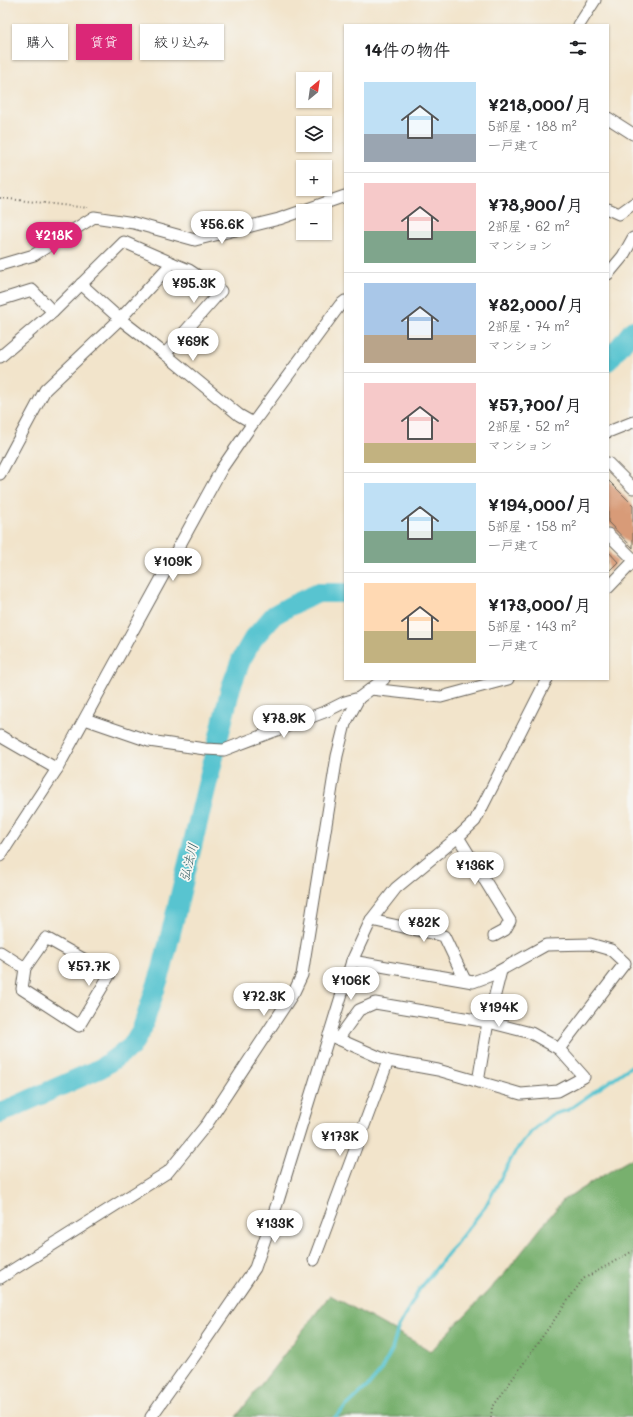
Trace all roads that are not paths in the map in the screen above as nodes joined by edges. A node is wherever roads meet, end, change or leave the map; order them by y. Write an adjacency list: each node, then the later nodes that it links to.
1 (595, 0): 2 (street)
2 (580, 24)
3 (609, 119): 4 (street)
4 (633, 134)
5 (344, 196): 10 (street)
6 (633, 204): 7 (street)
7 (609, 210)
8 (633, 238): 11 (street)
9 (172, 263): 12 (street); 16 (street); 17 (street)
10 (0, 265)
11 (609, 273)
12 (81, 284): 15 (street); 16 (street)
13 (0, 300): 15 (street)
14 (344, 302): 20 (street)
15 (52, 312): 18 (street)
16 (120, 320): 17 (street); 23 (street)
17 (165, 354): 20 (street)
18 (0, 357)
19 (633, 422): 21 (street)
20 (253, 423): 34 (street)
21 (609, 432)
22 (609, 464): 24 (street)
23 (0, 474)
24 (633, 488)
25 (609, 535): 26 (street)
26 (633, 559)
27 (633, 562): 28 (street)
28 (609, 587)
29 (383, 680): 32 (street)
30 (504, 680): 32 (street)
31 (546, 680): 37 (street)
32 (371, 688): 33 (street)
33 (359, 698): 34 (street); 52 (street)
34 (85, 719): 36 (street)
35 (0, 736): 36 (street)
36 (57, 769): 38 (street)
37 (458, 836): 39 (street); 40 (street)
38 (0, 856)
39 (371, 920): 42 (street); 45 (street)
40 (494, 936)
41 (0, 952): 43 (street)
42 (352, 961): 45 (street); 47 (street)
43 (26, 968): 43 (street)
44 (501, 970): 45 (street); 46 (street); 48 (street)
45 (465, 980)
46 (488, 1022): 47 (street); 48 (street); 50 (street)
47 (333, 1037): 49 (street); 53 (street)
48 (559, 1049): 50 (street)
49 (388, 1061): 50 (street); 51 (street)
50 (478, 1082)
51 (314, 1260)
52 (0, 1278)
53 (151, 1417)

